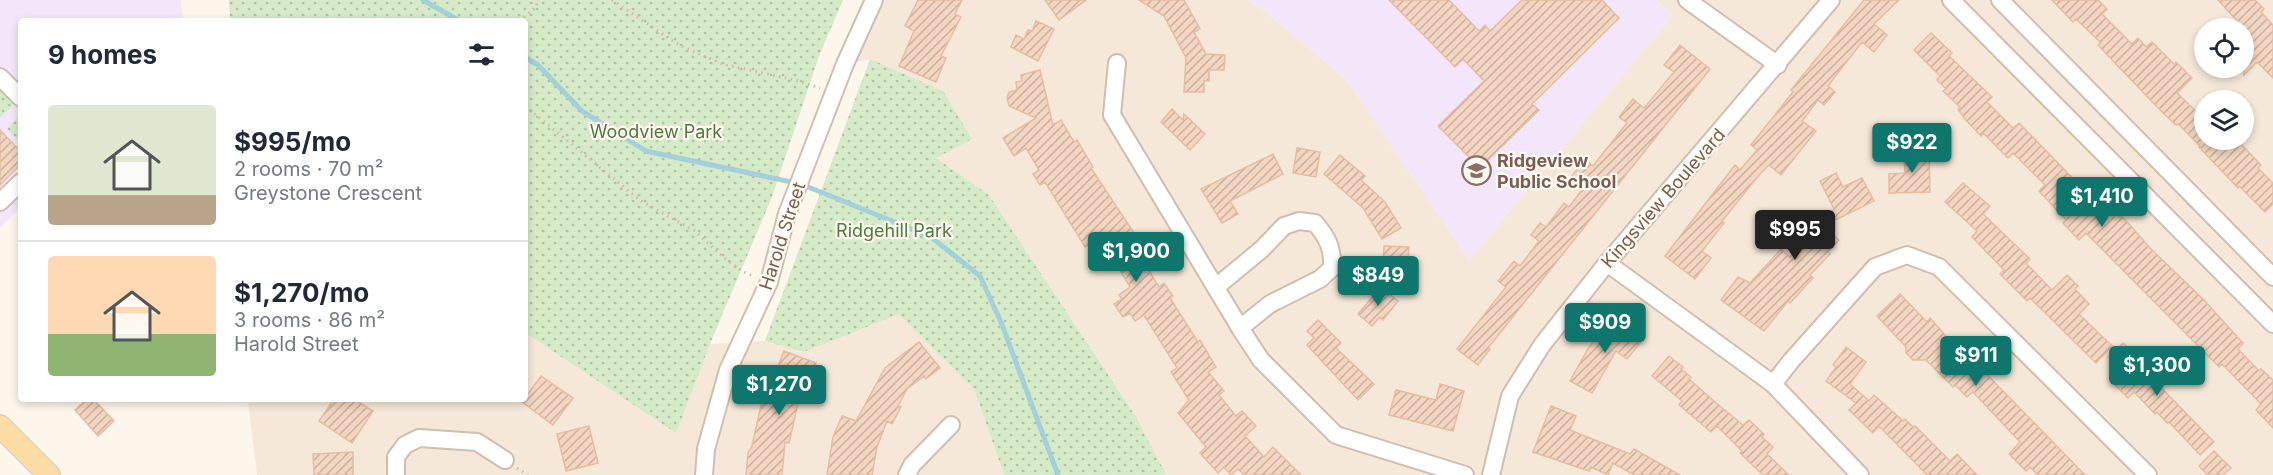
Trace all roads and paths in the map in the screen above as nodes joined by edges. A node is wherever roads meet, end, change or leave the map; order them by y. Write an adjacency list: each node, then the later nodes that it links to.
1 (539, 0): 8 (path)
2 (612, 0): 12 (path)
3 (874, 0): 12 (street, Harold Street)
4 (1686, 0): 10 (street)
5 (1831, 0): 10 (street, Kingsview Boulevard)
6 (1951, 0): 21 (street)
7 (2000, 0): 18 (street)
8 (523, 18)
9 (1117, 63): 20 (street)
10 (1778, 65): 17 (street, Kingsview Boulevard)
11 (0, 77): 13 (street)
12 (834, 92): 19 (street, Harold Street)
13 (18, 95)
14 (528, 108): 19 (path)
15 (18, 185): 16 (street)
16 (0, 202)
17 (1607, 263): 23 (street); 32 (street, Kingsview Boulevard)
18 (2273, 277)
19 (769, 282): 29 (street, Harold Street)
20 (1216, 287): 22 (street); 22 (street)
21 (2273, 324)
22 (1239, 328): 31 (street)
23 (1773, 384): 33 (street); 34 (street)
24 (951, 425): 30 (street)
25 (0, 426): 27 (main road)
26 (505, 460): 28 (street)
27 (49, 475)
28 (396, 475)
29 (704, 475)
30 (907, 475)
31 (1465, 475)
32 (1491, 475)
33 (1860, 475)
34 (2148, 475)

